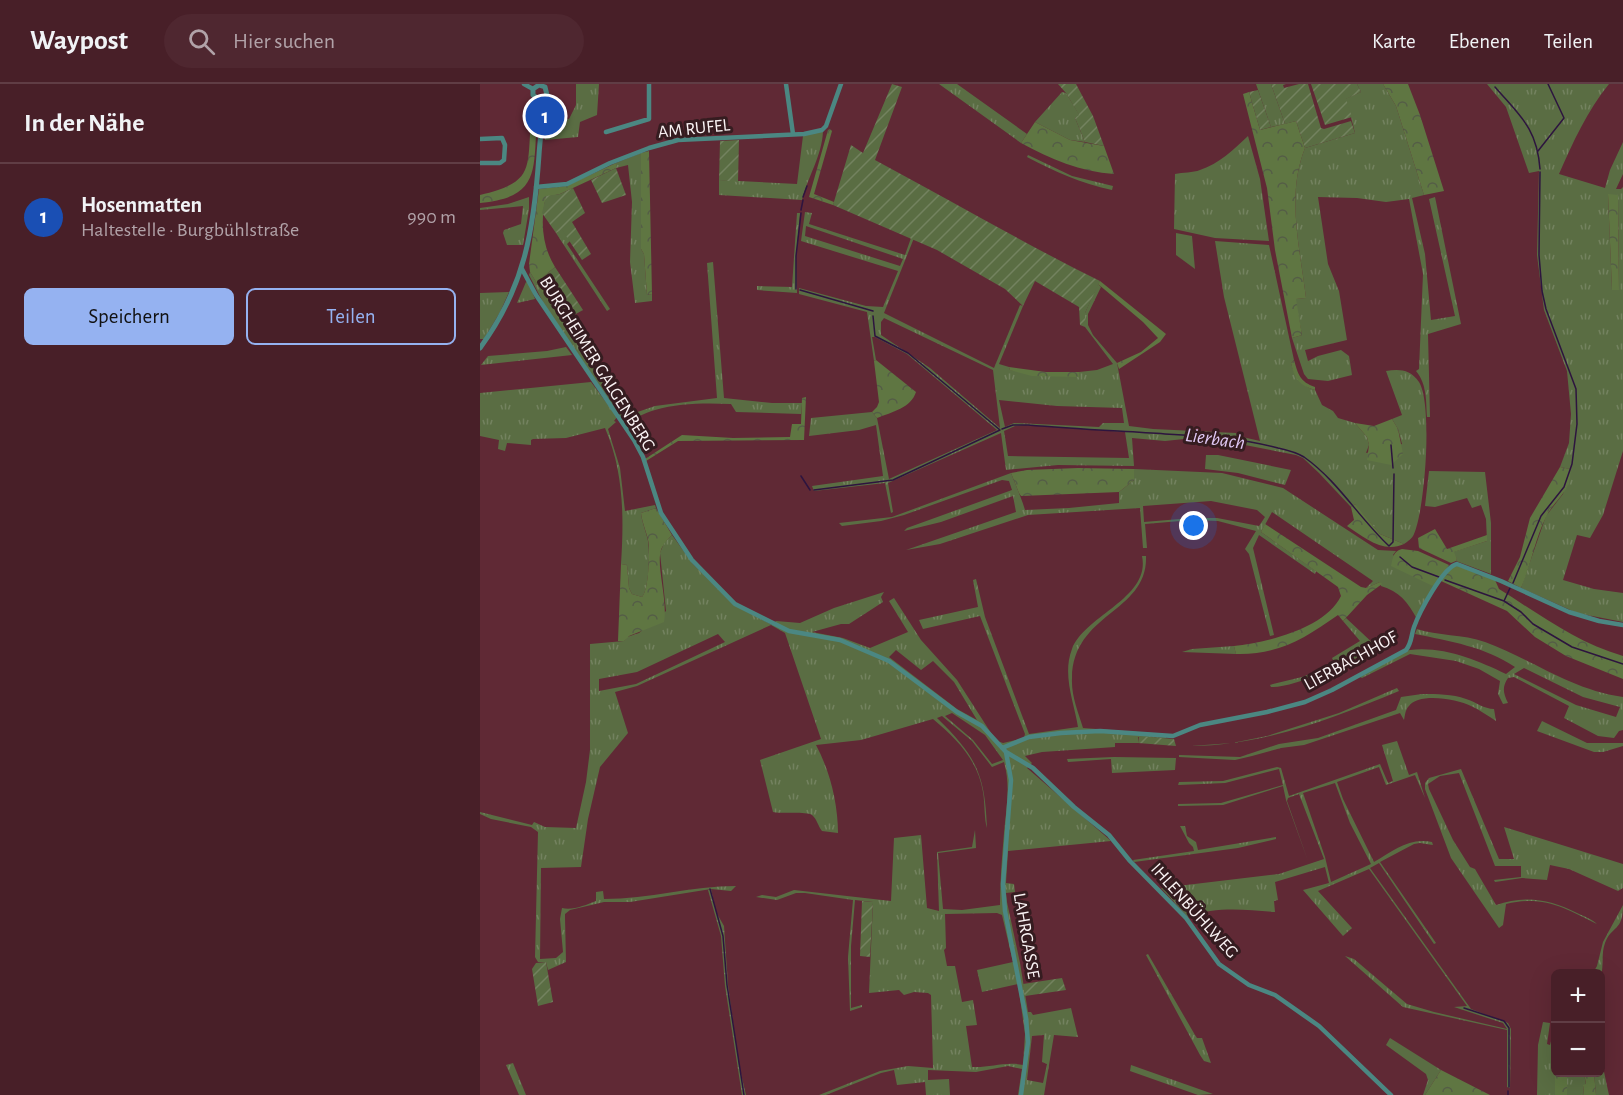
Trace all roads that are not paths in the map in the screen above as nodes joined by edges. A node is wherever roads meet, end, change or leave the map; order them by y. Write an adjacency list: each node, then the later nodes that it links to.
1 (524, 84): 6 (street)
2 (650, 84): 8 (street)
3 (786, 84): 9 (street)
4 (841, 84): 9 (street, AM RUFEL)
5 (547, 85): 6 (street); 7 (street)
6 (533, 89): 7 (street)
7 (540, 100): 12 (street)
8 (606, 132)
9 (793, 134): 12 (street, AM RUFEL)
10 (480, 139): 11 (street)
11 (480, 163)
12 (536, 188): 13 (street)
13 (522, 268): 14 (street); 16 (street, BURGHEIMER GALGENBERG)
14 (480, 348)
15 (1623, 625): 16 (street, LIERBACHHOF)
16 (1004, 750): 17 (street, IHLENBÜHLWEG); 18 (street, LAHRGASSE)
17 (1015, 757): 18 (street); 20 (street, IHLENBÜHLWEG)
18 (1007, 761): 19 (street, LAHRGASSE)
19 (1021, 1095)
20 (1390, 1095)

